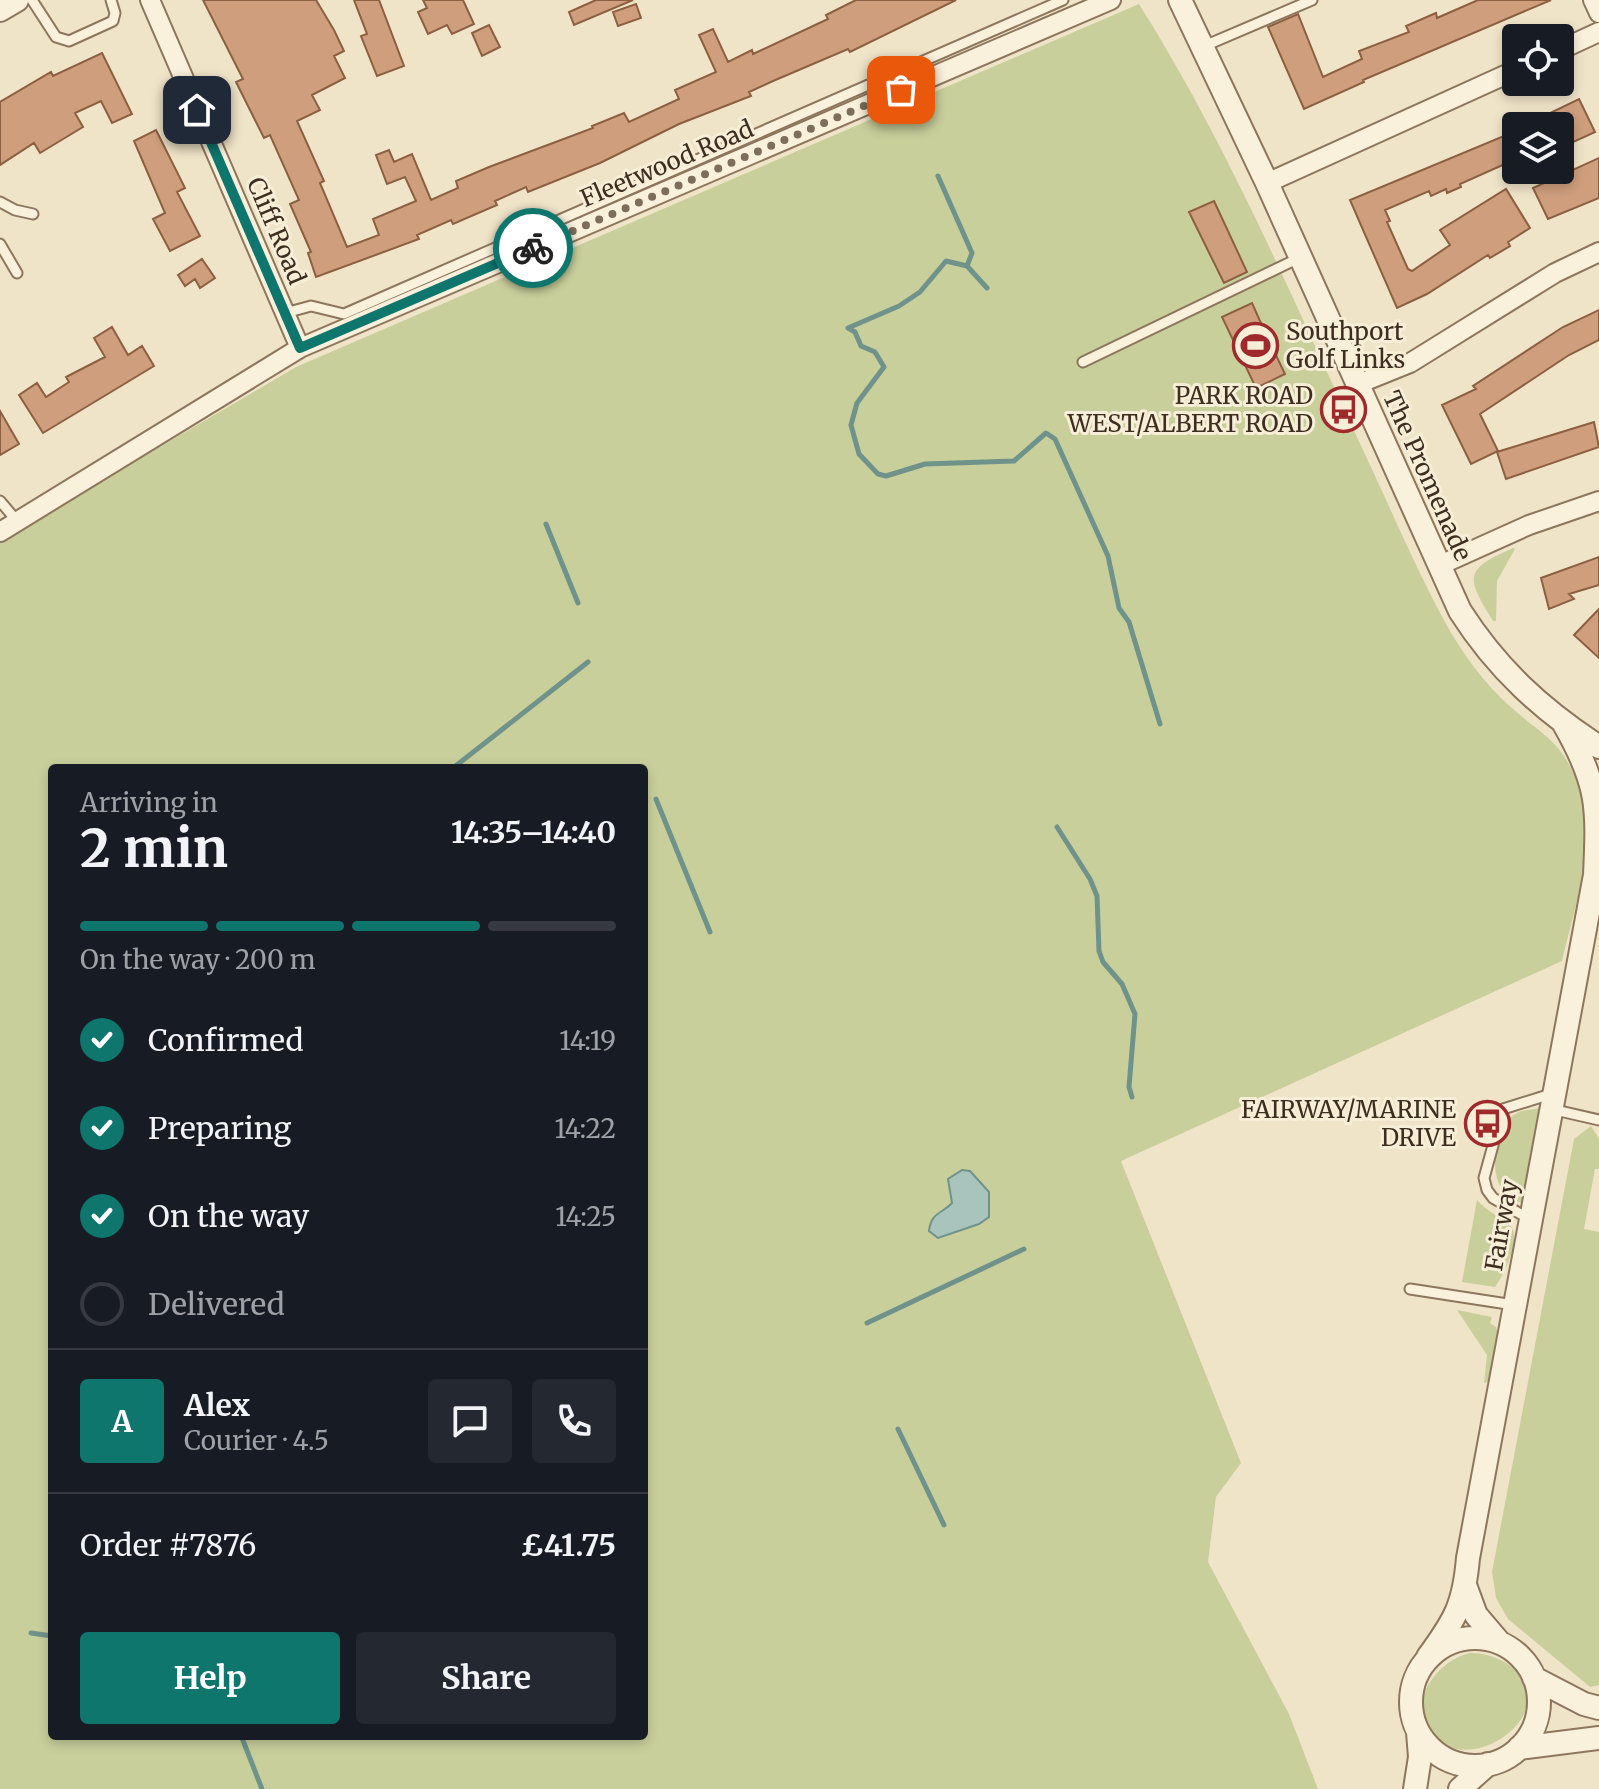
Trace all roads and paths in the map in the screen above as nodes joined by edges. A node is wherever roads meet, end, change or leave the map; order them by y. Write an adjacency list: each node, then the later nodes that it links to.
1 (17, 0): 10 (street)
2 (32, 0): 3 (lane)
3 (111, 0)
4 (150, 0): 23 (street, Cliff Road)
5 (1063, 0): 23 (lane)
6 (1180, 0): 14 (street, The Promenade)
7 (1312, 0): 14 (lane)
8 (1593, 0): 11 (street)
9 (1102, 1): 24 (street, Fleetwood Road)
10 (0, 10)
11 (1599, 13)
12 (1599, 32): 13 (street)
13 (1574, 44)
14 (1202, 47): 16 (street, The Promenade)
15 (1502, 76): 16 (street)
16 (1267, 183): 21 (street, The Promenade)
17 (0, 202): 18 (lane)
18 (33, 214)
19 (0, 244): 22 (lane)
20 (1599, 252): 26 (street)
21 (1299, 258): 25 (lane); 26 (street, The Promenade)
22 (17, 273)
23 (285, 313): 24 (street, Cliff Road)
24 (300, 348): 29 (street, Fleetwood Road)
25 (1083, 362)
26 (1358, 384): 31 (street, The Promenade)
27 (0, 501): 29 (lane)
28 (1599, 501): 31 (street)
29 (17, 521): 30 (street, Fleetwood Road)
30 (0, 532)
31 (1438, 566): 32 (street, The Promenade)
32 (1564, 724): 33 (street, The Promenade); 34 (street, Fairway)
33 (1599, 747)
34 (1597, 870): 35 (street, Fairway)
35 (1553, 1101): 36 (lane); 37 (street, Fairway); 37 (lane)
36 (1599, 1119)
37 (1531, 1220): 39 (street, Fairway)
38 (1410, 1289): 39 (lane)
39 (1514, 1305): 40 (street, Fairway)
40 (1465, 1585): 41 (street); 42 (street, Fairway)
41 (1499, 1642): 42 (street); 43 (street)
42 (1428, 1657): 45 (street)
43 (1534, 1678): 44 (street); 47 (street)
44 (1599, 1708)
45 (1418, 1732): 48 (street); 49 (street)
46 (1599, 1738): 47 (street)
47 (1519, 1748): 48 (street)
48 (1488, 1764): 50 (street)
49 (1415, 1789)
50 (1460, 1789)

